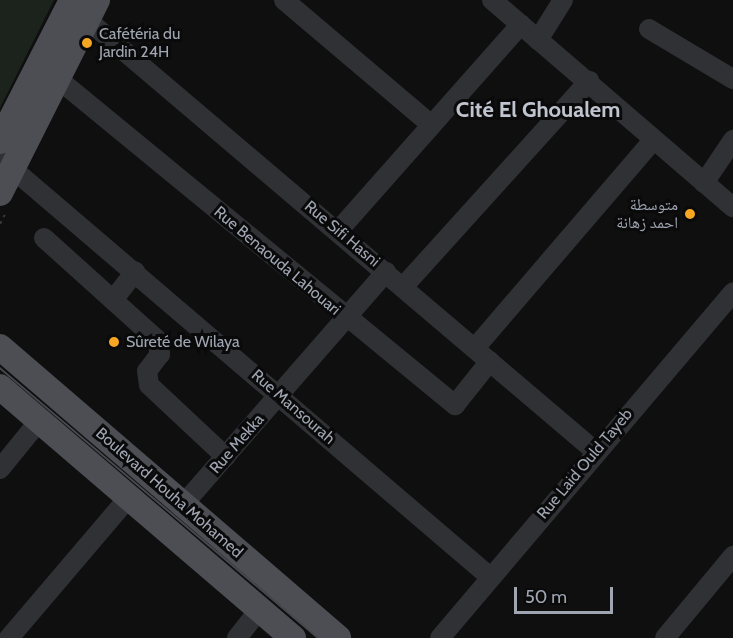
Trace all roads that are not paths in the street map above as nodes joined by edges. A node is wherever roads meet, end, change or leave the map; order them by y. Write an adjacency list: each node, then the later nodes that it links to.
1 (284, 0): 11 (street)
2 (492, 0): 5 (street)
3 (563, 0): 7 (street)
4 (82, 6): 8 (main road); 14 (main road); 19 (street, Rue Sifi Hasni)
5 (520, 24): 7 (street); 11 (street)
6 (649, 29): 9 (street)
7 (538, 40): 10 (street)
8 (58, 79): 15 (main road); 26 (street, Rue Benaouda Lahouari)
9 (733, 79)
10 (589, 81): 12 (street); 23 (street)
11 (430, 124): 19 (street)
12 (653, 140): 16 (street); 28 (street)
13 (733, 140): 16 (street)
14 (0, 141)
15 (6, 163): 17 (main road); 21 (street, Rue Mansourah)
16 (704, 183): 18 (street)
17 (0, 193)
18 (733, 207)
19 (338, 231): 22 (street, Rue Sifi Hasni)
20 (44, 238): 25 (street)
21 (135, 272): 25 (street); 31 (street, Rue Mansourah)
22 (386, 272): 23 (street, Rue Sifi Hasni); 26 (street, Rue Mekka)
23 (403, 287): 28 (street, Rue Sifi Hasni)
24 (733, 292): 33 (street, Rue Laid Ould Tayeb)
25 (113, 300): 34 (street)
26 (347, 320): 29 (street, Rue Benaouda Lahouari); 31 (street, Rue Mekka)
27 (0, 347): 37 (main road, Boulevard Houha Mohamed)
28 (475, 348): 29 (street, Rue Sifi Hasni)
29 (490, 361): 33 (street, Rue Sifi Hasni)
30 (0, 387): 32 (main road, Boulevard Houha Mohamed)
31 (279, 395): 34 (street, Rue Mekka); 39 (street, Rue Mansourah)
32 (39, 421): 35 (street); 36 (main road, Boulevard Houha Mohamed)
33 (596, 451): 39 (street, Rue Laid Ould Tayeb)
34 (226, 457): 37 (street, Rue Mekka)
35 (0, 469)
36 (128, 498): 40 (main road, Boulevard Houha Mohamed); 41 (street)
37 (181, 507): 44 (main road, Boulevard Houha Mohamed)
38 (733, 556): 46 (street)
39 (490, 577): 45 (street, Rue Laid Ould Tayeb)
40 (260, 609): 42 (street); 43 (main road, Boulevard Houha Mohamed)
41 (9, 638)
42 (237, 638)
43 (293, 638)
44 (338, 638)
45 (440, 638)
46 (666, 638)

